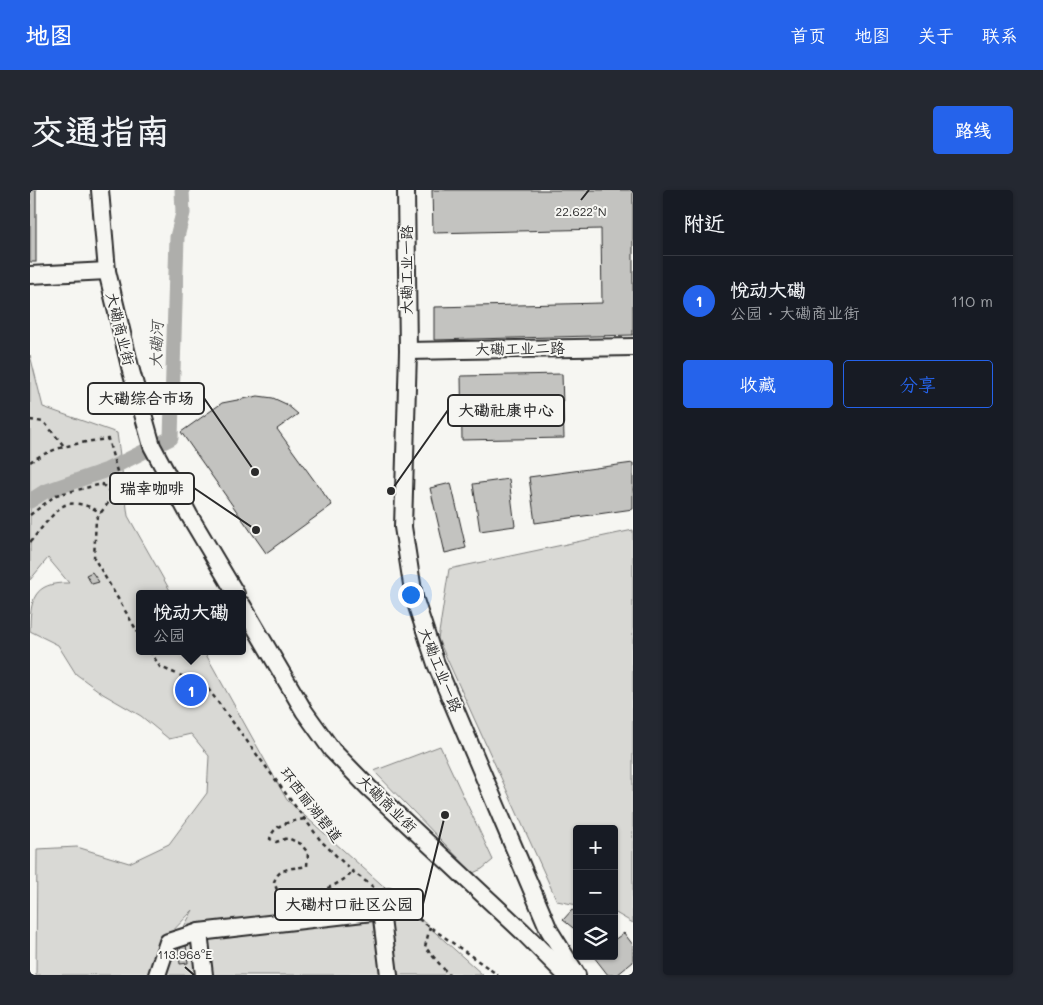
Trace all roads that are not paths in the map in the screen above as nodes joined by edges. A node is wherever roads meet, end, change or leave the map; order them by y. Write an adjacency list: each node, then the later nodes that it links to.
1 (100, 190): 3 (street, 大磡商业街)
2 (406, 190): 6 (street, 大磡工业一路)
3 (107, 271): 4 (street); 7 (street, 大磡商业街)
4 (30, 275)
5 (633, 347): 6 (street, 大磡工业二路)
6 (408, 351): 14 (street, 大磡工业一路)
7 (234, 590)
8 (246, 612): 13 (street, 大磡商业街)
9 (199, 932): 10 (street); 11 (street); 12 (street)
10 (156, 975)
11 (204, 975)
12 (389, 975)
13 (566, 975)
14 (577, 975)

